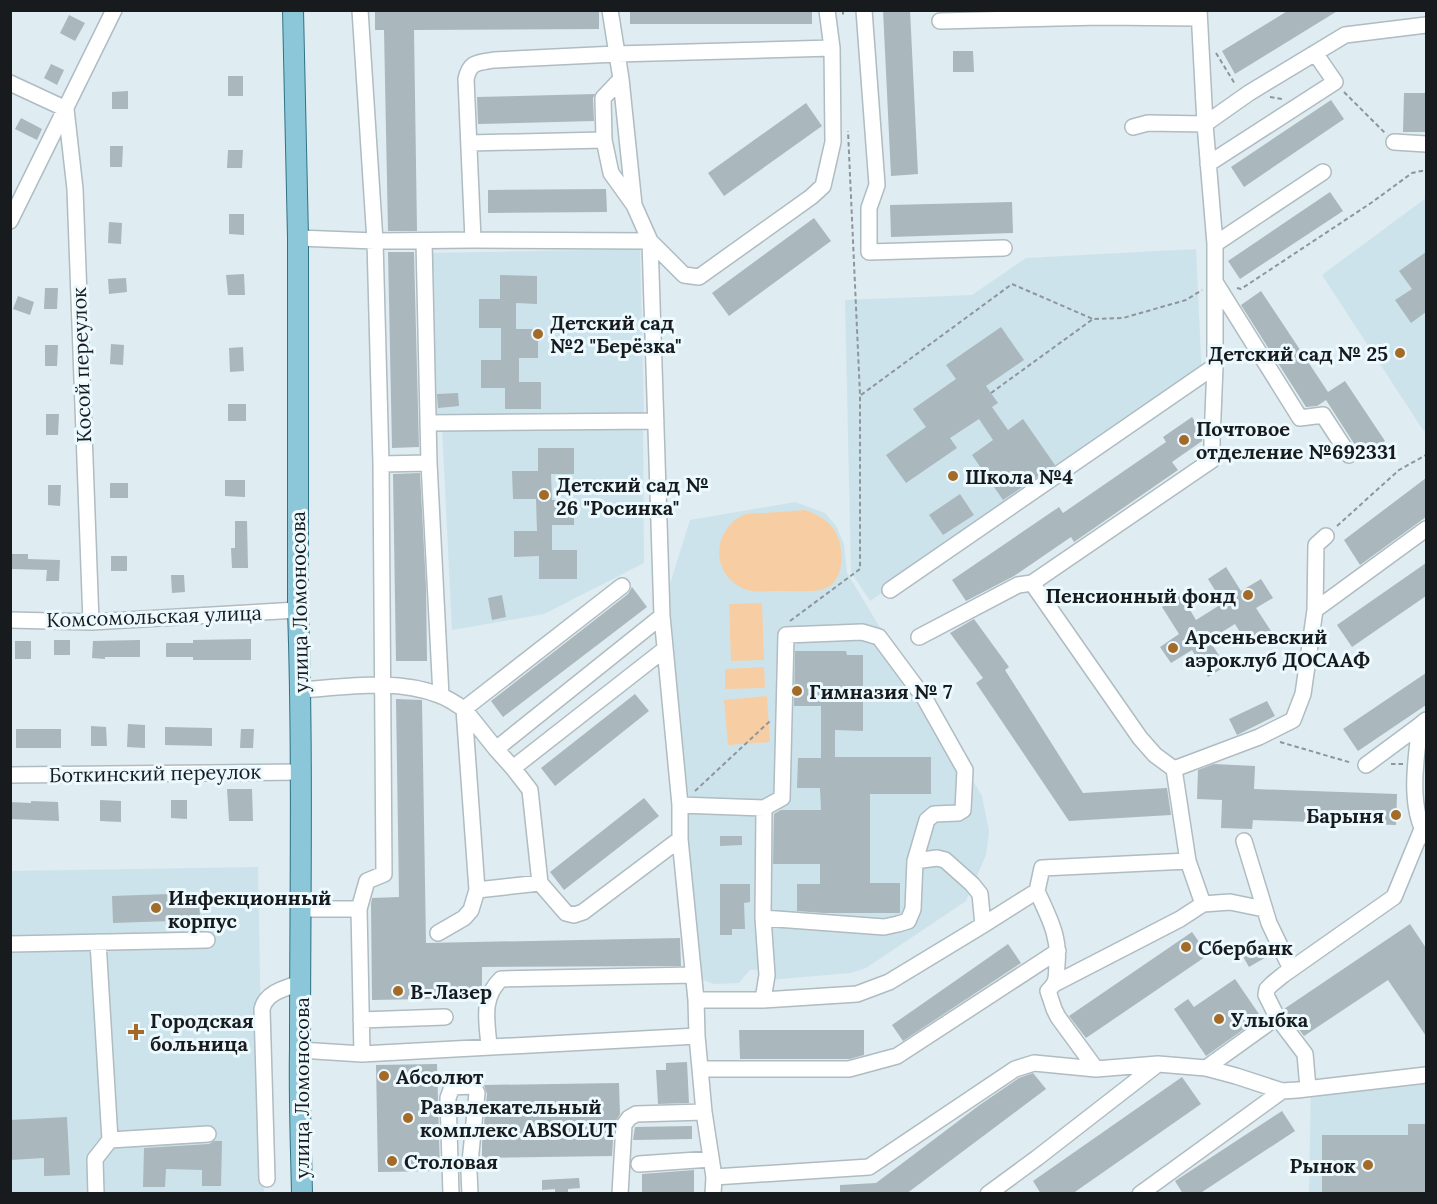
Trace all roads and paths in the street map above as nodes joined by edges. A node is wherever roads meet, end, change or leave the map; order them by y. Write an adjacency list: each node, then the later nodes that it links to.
1 (114, 10): 21 (street)
2 (293, 10): 35 (main road, улица Ломоносова)
3 (360, 10): 37 (street)
4 (610, 10): 14 (street)
5 (827, 10): 12 (street)
6 (843, 10): 10 (path)
7 (864, 10): 41 (street)
8 (1199, 14): 9 (street); 22 (street)
9 (940, 21)
10 (843, 22)
11 (1426, 25): 13 (street)
12 (832, 48): 14 (street); 39 (street)
13 (1315, 53): 17 (street); 19 (street)
14 (616, 54): 16 (street); 27 (street)
15 (1216, 54): 19 (path)
16 (621, 80): 25 (street); 33 (street)
17 (1335, 82): 20 (street); 26 (path)
18 (10, 83): 21 (street)
19 (1249, 93): 20 (path); 22 (street)
20 (1303, 103): 29 (street)
21 (66, 109): 34 (street); 61 (street, Косой переулок)
22 (1205, 124): 24 (street); 29 (street)
23 (848, 127): 45 (path)
24 (1133, 127)
25 (604, 140): 27 (street); 33 (street)
26 (1394, 142): 28 (street)
27 (469, 143): 36 (street)
28 (1426, 144)
29 (1208, 164): 40 (street)
30 (1426, 170): 32 (path)
31 (1323, 172): 40 (street)
32 (1412, 173)
33 (634, 205): 39 (street)
34 (11, 216)
35 (298, 238): 37 (street); 57 (main road, улица Ломоносова)
36 (472, 240): 38 (street); 39 (street)
37 (375, 241): 38 (street); 51 (street)
38 (424, 241): 47 (street)
39 (650, 241): 46 (street)
40 (1215, 244): 42 (street)
41 (1004, 248)
42 (1215, 282): 44 (street); 48 (street)
43 (1093, 319): 45 (path)
44 (1215, 366): 54 (street); 56 (street)
45 (860, 395): 62 (path)
46 (656, 421): 47 (street); 59 (street)
47 (429, 423): 50 (street)
48 (1348, 455)
49 (1426, 455): 53 (path)
50 (429, 463): 51 (street); 67 (street)
51 (381, 464): 65 (street)
52 (1426, 529): 58 (street)
53 (1326, 536): 58 (street)
54 (1032, 583): 63 (street); 76 (street)
55 (622, 586): 68 (street)
56 (890, 590)
57 (298, 610): 61 (street, Комсомольская улица); 66 (main road, улица Ломоносова)
58 (1315, 610): 71 (street)
59 (662, 616): 64 (street); 72 (street)
60 (10, 620): 61 (street, Комсомольская улица)
61 (91, 622)
62 (784, 625)
63 (919, 637)
64 (664, 649): 75 (street); 79 (street)
65 (382, 684): 66 (street); 67 (street); 91 (street)
66 (300, 690): 77 (main road, улица Ломоносова)
67 (441, 696): 68 (street)
68 (464, 709): 72 (street); 87 (street)
69 (771, 720): 79 (path)
70 (1423, 723): 73 (street); 74 (street)
71 (1259, 737): 74 (path); 76 (street)
72 (496, 749): 75 (street)
73 (1415, 764): 74 (path); 81 (street)
74 (1366, 765)
75 (513, 768): 86 (street)
76 (1174, 769): 85 (street)
77 (300, 772): 78 (street, Боткинский переулок); 90 (main road, улица Ломоносова)
78 (10, 775)
79 (680, 805): 80 (street); 82 (street)
80 (764, 808): 84 (street); 93 (street)
81 (1425, 831): 100 (street)
82 (680, 839): 86 (street); 101 (street)
83 (1244, 841): 92 (street)
84 (915, 861): 93 (street); 94 (street)
85 (1188, 861): 88 (street); 89 (street)
86 (540, 883): 87 (street)
87 (477, 890): 95 (street)
88 (1037, 891): 94 (street); 99 (street)
89 (1203, 904): 92 (street); 103 (street)
90 (301, 909): 91 (street); 102 (main road, улица Ломоносова)
91 (359, 909): 108 (street)
92 (1264, 909): 100 (street)
93 (763, 918): 105 (street)
94 (983, 925): 105 (street)
95 (438, 933)
96 (207, 940): 97 (street)
97 (98, 942): 98 (street); 122 (street)
98 (10, 944)
99 (1058, 951): 103 (street); 115 (street)
100 (1291, 969): 107 (street)
101 (693, 975): 104 (street); 110 (street)
102 (300, 983): 111 (main road, улица Ломоносова); 126 (street)
103 (1056, 983): 116 (street)
104 (696, 1000): 105 (street); 109 (street)
105 (763, 1000)
106 (445, 1017): 108 (street)
107 (1277, 1017): 114 (street); 118 (street)
108 (361, 1020): 112 (street)
109 (697, 1036): 110 (street); 115 (street)
110 (489, 1046): 112 (street)
111 (300, 1050): 112 (street); 128 (main road, улица Ломоносова)
112 (362, 1054)
113 (1158, 1064): 114 (street); 116 (street); 133 (street)
114 (1206, 1068): 119 (street)
115 (700, 1069): 120 (street)
116 (1096, 1069): 125 (street)
117 (1426, 1075): 118 (street)
118 (1308, 1088): 119 (street)
119 (1281, 1091): 134 (street)
120 (704, 1112): 123 (street); 131 (street)
121 (208, 1134): 122 (street)
122 (110, 1140): 127 (street)
123 (711, 1159): 124 (street); 125 (street)
124 (639, 1164)
125 (714, 1177): 132 (street)
126 (267, 1179)
127 (96, 1194)
128 (302, 1194)
129 (451, 1194): 130 (street)
130 (470, 1194)
131 (620, 1194)
132 (712, 1194)
133 (988, 1194)
134 (1140, 1194)

